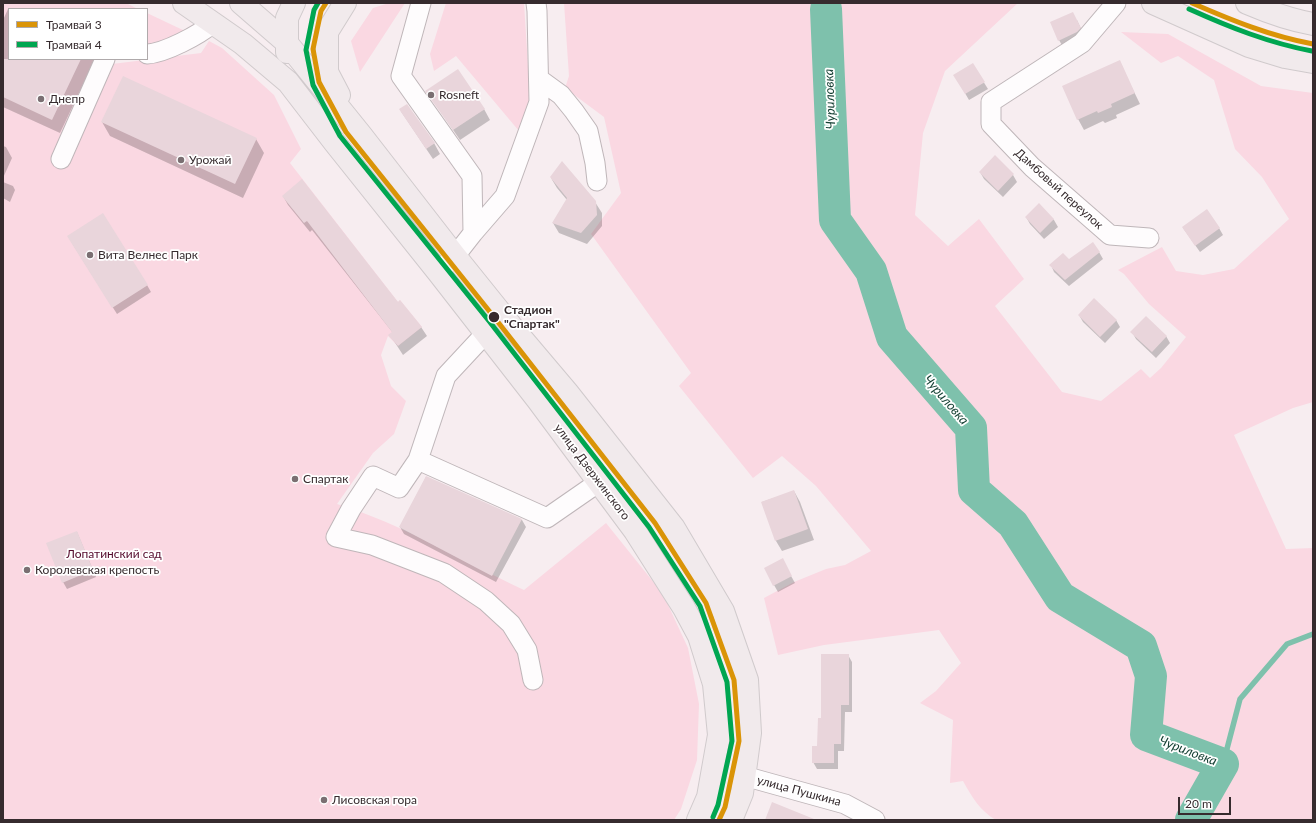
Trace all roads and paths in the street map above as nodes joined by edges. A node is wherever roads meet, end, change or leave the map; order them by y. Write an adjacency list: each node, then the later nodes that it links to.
1 (184, 3): 10 (main road, улица Дзержинского)
2 (241, 3): 12 (main road)
3 (294, 3): 12 (main road)
4 (345, 3): 18 (main road)
5 (421, 3): 21 (street)
6 (536, 3): 16 (street)
7 (1116, 3): 22 (street, Дамбовый переулок)
8 (1153, 3): 15 (main road)
9 (1247, 3): 11 (main road)
10 (212, 23): 13 (street); 17 (main road, улица Дзержинского)
11 (1313, 24)
12 (286, 42): 17 (main road); 18 (main road)
13 (148, 54)
14 (105, 60): 19 (street)
15 (1313, 62)
16 (539, 78): 20 (street); 21 (street)
17 (288, 82): 24 (main road, улица Дзержинского)
18 (361, 135): 23 (main road)
19 (61, 158)
20 (597, 181)
21 (473, 233): 23 (street)
22 (1149, 238)
23 (456, 256): 24 (street); 29 (main road)
24 (438, 272): 25 (main road, улица Дзержинского)
25 (486, 333): 26 (street); 27 (main road, улица Дзержинского)
26 (418, 460): 27 (street); 28 (street)
27 (599, 482): 30 (main road, улица Дзержинского)
28 (533, 680)
29 (744, 776): 31 (main road); 32 (street, улица Пушкина)
30 (698, 820)
31 (731, 820)
32 (875, 820)

